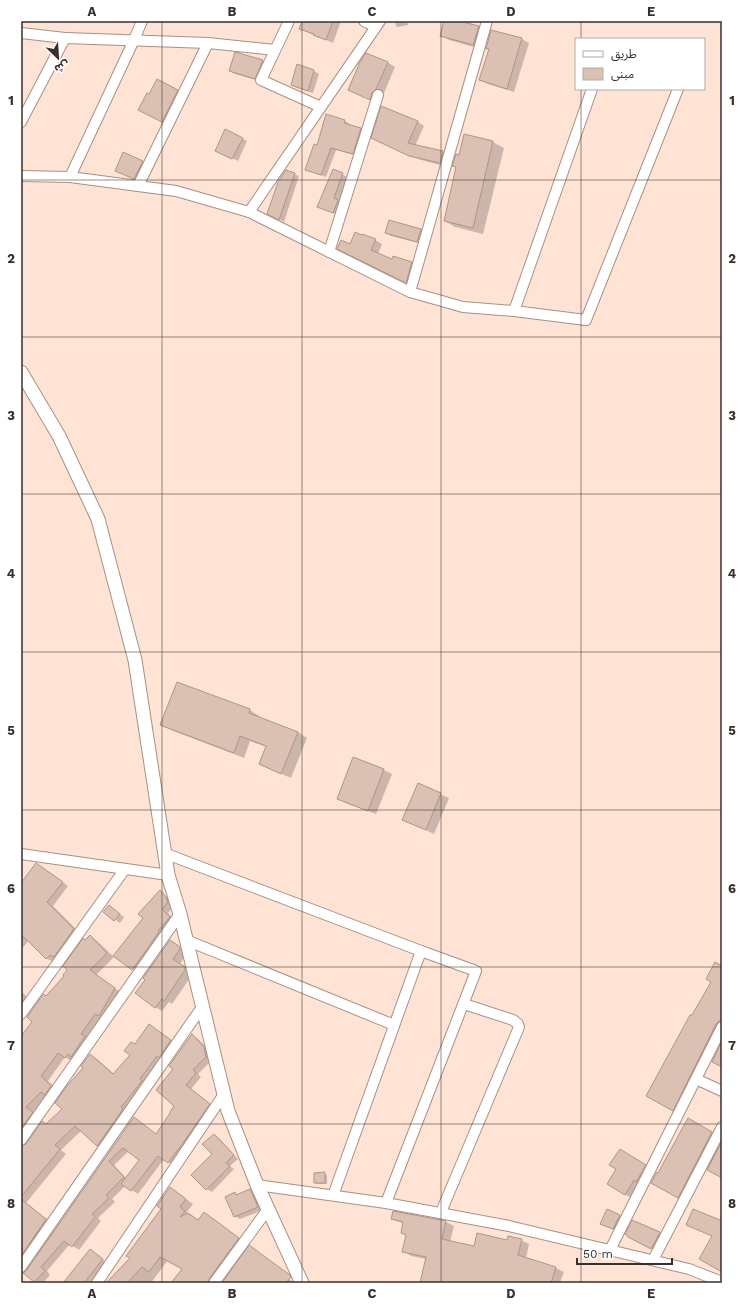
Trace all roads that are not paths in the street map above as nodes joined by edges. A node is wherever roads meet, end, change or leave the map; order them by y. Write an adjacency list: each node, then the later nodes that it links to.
1 (142, 21): 8 (street)
2 (289, 21): 10 (street)
3 (364, 21): 5 (street)
4 (487, 21): 21 (street)
5 (378, 24): 14 (street)
6 (21, 33): 7 (street)
7 (65, 38): 8 (street); 15 (street)
8 (134, 40): 9 (street); 17 (street)
9 (208, 43): 10 (street); 18 (street)
10 (275, 50): 14 (street)
11 (592, 90): 22 (street)
12 (678, 90): 22 (street)
13 (378, 95): 20 (street)
14 (321, 107): 19 (street)
15 (21, 122)
16 (21, 176): 17 (street)
17 (70, 177): 18 (street)
18 (138, 186): 19 (street)
19 (249, 212): 20 (street)
20 (329, 252): 21 (street)
21 (410, 292): 22 (street)
22 (514, 311)
23 (21, 372): 24 (street)
24 (164, 853): 27 (street); 30 (street)
25 (21, 854): 26 (street)
26 (125, 869): 27 (street); 33 (street)
27 (168, 875): 28 (street)
28 (180, 914): 29 (street); 40 (street)
29 (186, 940): 32 (street); 34 (street)
30 (421, 951): 31 (street); 34 (street)
31 (464, 1004): 43 (street); 45 (street)
32 (202, 1007): 38 (street); 48 (street)
33 (21, 1014)
34 (394, 1024): 42 (street)
35 (722, 1027): 36 (street)
36 (696, 1078): 37 (street); 46 (street)
37 (722, 1091)
38 (224, 1094): 41 (street); 50 (street)
39 (722, 1127): 47 (street)
40 (21, 1140)
41 (257, 1185): 43 (street); 44 (street)
42 (335, 1190)
43 (386, 1204): 45 (street)
44 (268, 1209): 51 (street); 52 (street)
45 (441, 1212): 46 (street)
46 (610, 1250): 47 (street)
47 (653, 1260): 49 (street)
48 (21, 1267)
49 (722, 1282)
50 (97, 1283)
51 (214, 1283)
52 (302, 1283)

